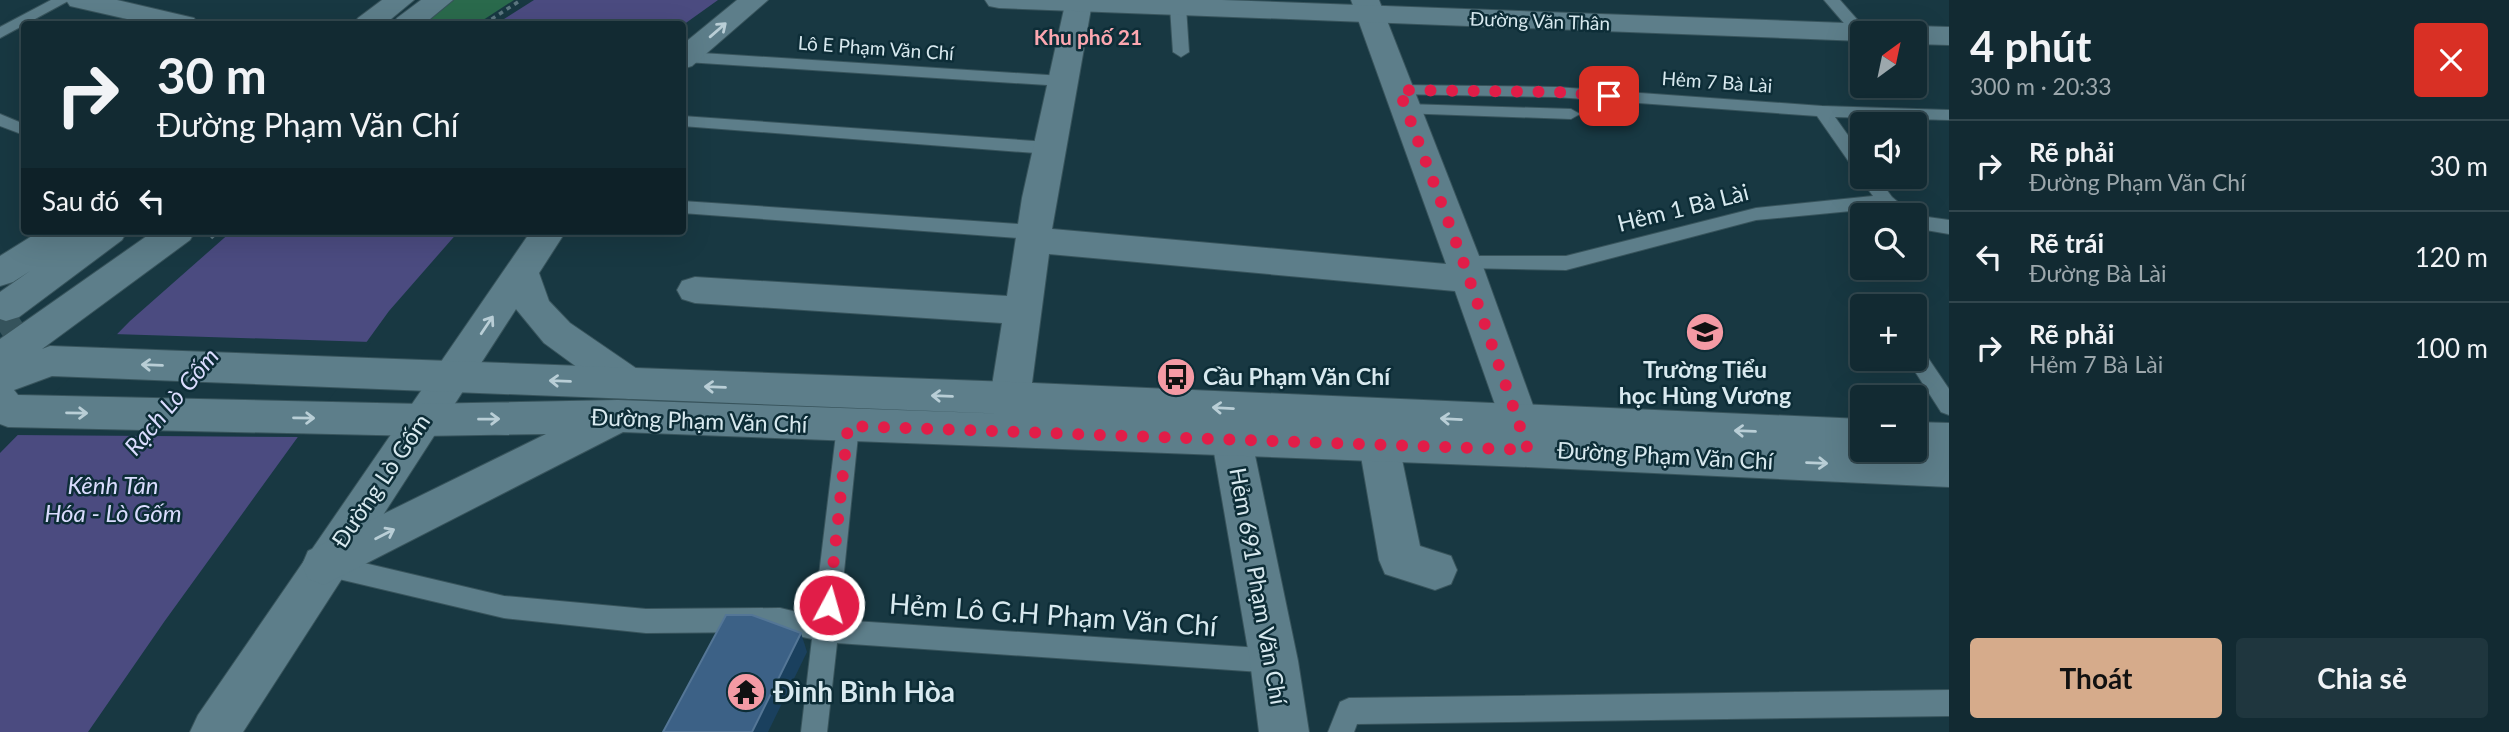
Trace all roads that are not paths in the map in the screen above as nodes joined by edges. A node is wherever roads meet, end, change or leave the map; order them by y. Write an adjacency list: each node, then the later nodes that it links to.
1 (62, 0): 11 (lane)
2 (80, 0): 12 (street)
3 (400, 0): 13 (street)
4 (439, 0): 14 (street)
5 (754, 0): 22 (street, one-way to 5)
6 (999, 0): 8 (street, Đường Văn Thân)
7 (1832, 0): 15 (lane)
8 (1078, 3): 9 (street, Đường Văn Thân); 24 (street)
9 (1178, 7): 10 (street, Đường Văn Thân); 21 (lane)
10 (1368, 8): 17 (street, Đường Văn Thân); 25 (street)
11 (23, 21)
12 (171, 21)
13 (372, 21)
14 (411, 21)
15 (1854, 21)
16 (21, 22): 18 (lane)
17 (1850, 32)
18 (0, 33)
19 (1927, 35): 20 (street)
20 (1949, 36)
21 (1181, 52)
22 (686, 57)
23 (686, 59): 24 (lane, Lô E Phạm Văn Chí)
24 (1063, 81): 32 (street)
25 (1402, 99): 26 (lane, Hẻm 7 Bà Lài); 27 (lane); 47 (street)
26 (1822, 111): 28 (lane, Hẻm 7 Bà Lài); 33 (lane)
27 (1571, 114)
28 (1949, 115)
29 (0, 119): 31 (lane)
30 (686, 121): 32 (lane)
31 (21, 129)
32 (1049, 148): 46 (street)
33 (1850, 151)
34 (1877, 189): 35 (lane)
35 (1886, 201): 36 (lane); 47 (lane, Hẻm 1 Bà Lài)
36 (1889, 203)
37 (686, 207): 46 (lane)
38 (1927, 223): 39 (lane)
39 (1949, 227)
40 (62, 235): 50 (street)
41 (86, 235): 50 (street)
42 (104, 235): 50 (street)
43 (135, 235): 50 (street)
44 (172, 235): 52 (street)
45 (546, 235): 48 (street, Đường Lò Gốm)
46 (1033, 236): 47 (street); 51 (street)
47 (1466, 270): 61 (street)
48 (522, 272): 54 (street, Đường Lò Gốm, one-way to 48); 57 (street)
49 (695, 290): 51 (street)
50 (6, 297)
51 (1022, 311): 56 (street)
52 (0, 359)
53 (1926, 371): 58 (lane)
54 (452, 377): 55 (street, Đường Phạm Văn Chí, one-way to 55); 57 (street, Đường Phạm Văn Chí, one-way to 54); 59 (street, Đường Lò Gốm)
55 (3, 397): 59 (street, Đường Phạm Văn Chí, one-way to 59)
56 (1010, 398): 57 (street, Đường Phạm Văn Chí, one-way to 57); 61 (street, Đường Phạm Văn Chí, one-way to 56)
57 (623, 400): 59 (street, Đường Phạm Văn Chí, one-way to 57); 60 (street, Đường Phạm Văn Chí); 68 (street, one-way to 57)
58 (1949, 406)
59 (421, 420): 68 (street, Đường Lò Gốm)
60 (848, 426): 65 (street, Đường Phạm Văn Chí); 70 (lane)
61 (1524, 436): 62 (street, Đường Phạm Văn Chí, one-way to 61); 66 (street, Đường Phạm Văn Chí); 67 (street, Đường Phạm Văn Chí, one-way to 67)
62 (1850, 436)
63 (1927, 439): 64 (street)
64 (1949, 440)
65 (1232, 441): 66 (street, Đường Phạm Văn Chí); 71 (street, Hẻm 691 Phạm Văn Chí)
66 (1379, 445): 69 (street)
67 (1949, 470)
68 (324, 565): 70 (lane, Hẻm Lô G.H Phạm Văn Chí); 73 (street, Đường Lò Gốm)
69 (1435, 570)
70 (827, 631): 71 (lane, Hẻm Lô G.H Phạm Văn Chí); 74 (lane)
71 (1275, 661): 75 (street, Hẻm 691 Phạm Văn Chí)
72 (1949, 704): 76 (lane)
73 (215, 732)
74 (814, 732)
75 (1284, 732)
76 (1341, 732)

